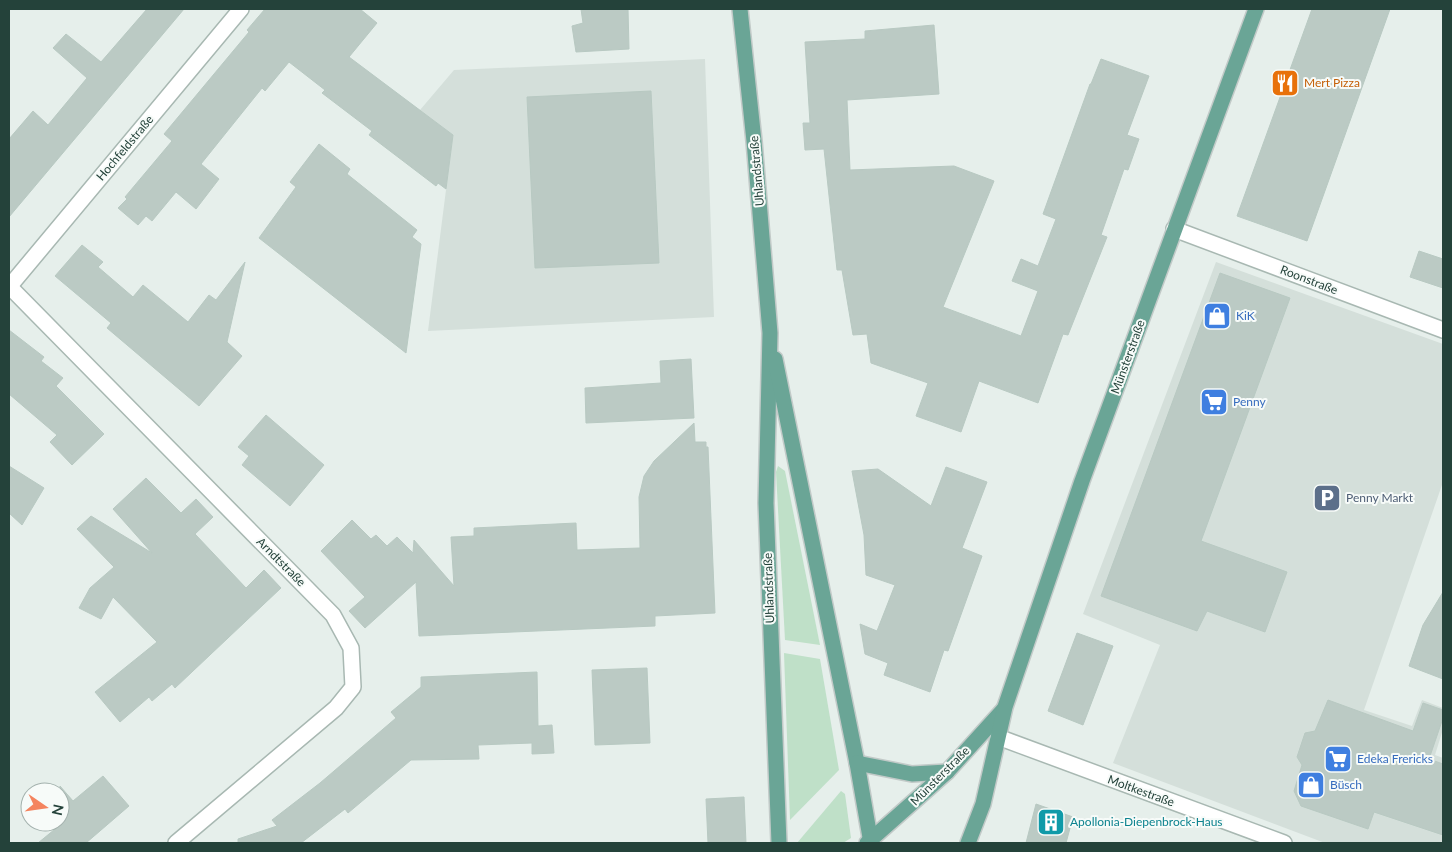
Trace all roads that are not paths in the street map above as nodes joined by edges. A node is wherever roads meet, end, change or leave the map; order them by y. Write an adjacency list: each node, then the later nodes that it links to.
1 (241, 9): 5 (street, Hochfeldstraße)
2 (740, 9): 7 (main road, Uhlandstraße)
3 (1256, 9): 4 (main road, Münsterstraße)
4 (1174, 229): 6 (street, Roonstraße); 8 (main road, Münsterstraße)
5 (9, 286): 13 (street, Arndtstraße)
6 (1443, 330)
7 (770, 333): 10 (main road, Uhlandstraße); 14 (main road, Uhlandstraße)
8 (1005, 707): 9 (main road, Münsterstraße); 11 (main road, Münsterstraße)
9 (998, 737): 15 (main road, Münsterstraße); 16 (street, Moltkestraße)
10 (857, 763): 11 (main road); 12 (main road, Münsterstraße)
11 (947, 772): 12 (main road, Münsterstraße)
12 (869, 842)
13 (176, 843)
14 (778, 843)
15 (968, 843)
16 (1284, 843)

